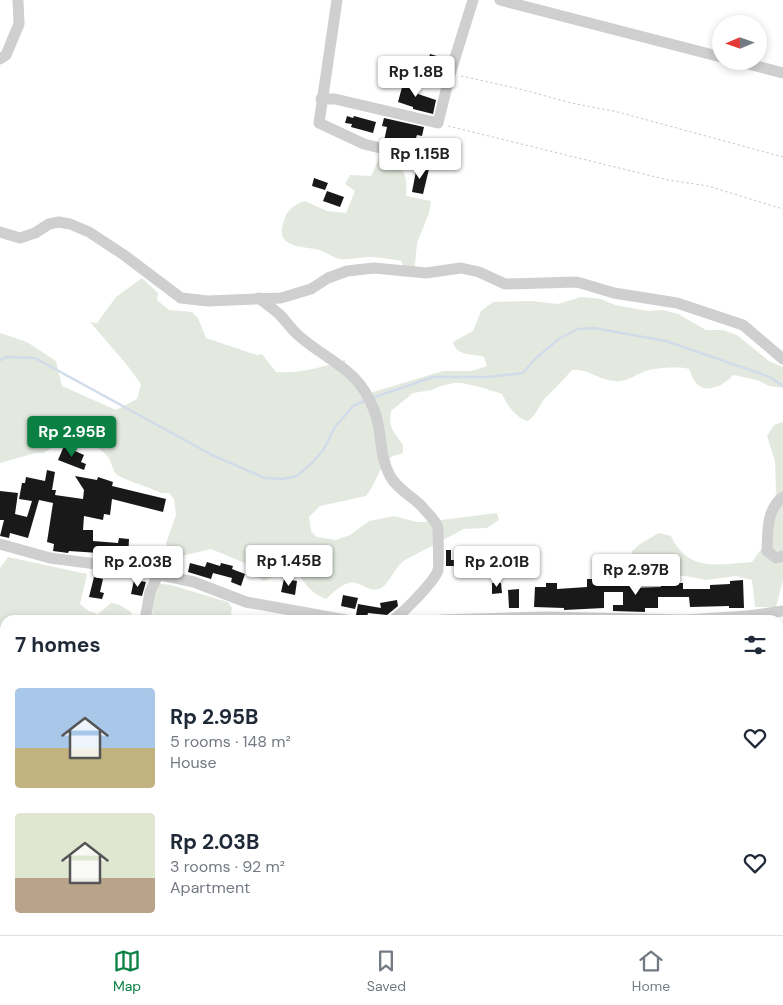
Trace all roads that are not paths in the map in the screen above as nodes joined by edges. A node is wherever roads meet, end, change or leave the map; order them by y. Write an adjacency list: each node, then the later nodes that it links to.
1 (18, 0): 6 (street)
2 (337, 0): 9 (street)
3 (473, 0): 9 (street)
4 (500, 0): 5 (street)
5 (712, 55)
6 (0, 59)
7 (768, 69): 8 (street)
8 (783, 73)
9 (322, 99): 10 (street)
10 (404, 154)
11 (0, 232): 12 (street)
12 (260, 298): 13 (street); 21 (street)
13 (783, 359)
14 (783, 497): 16 (street)
15 (0, 544): 17 (street)
16 (783, 556)
17 (158, 575): 19 (street); 20 (street)
18 (783, 611): 22 (street)
19 (146, 615)
20 (318, 615)
21 (400, 615)
22 (763, 615)

